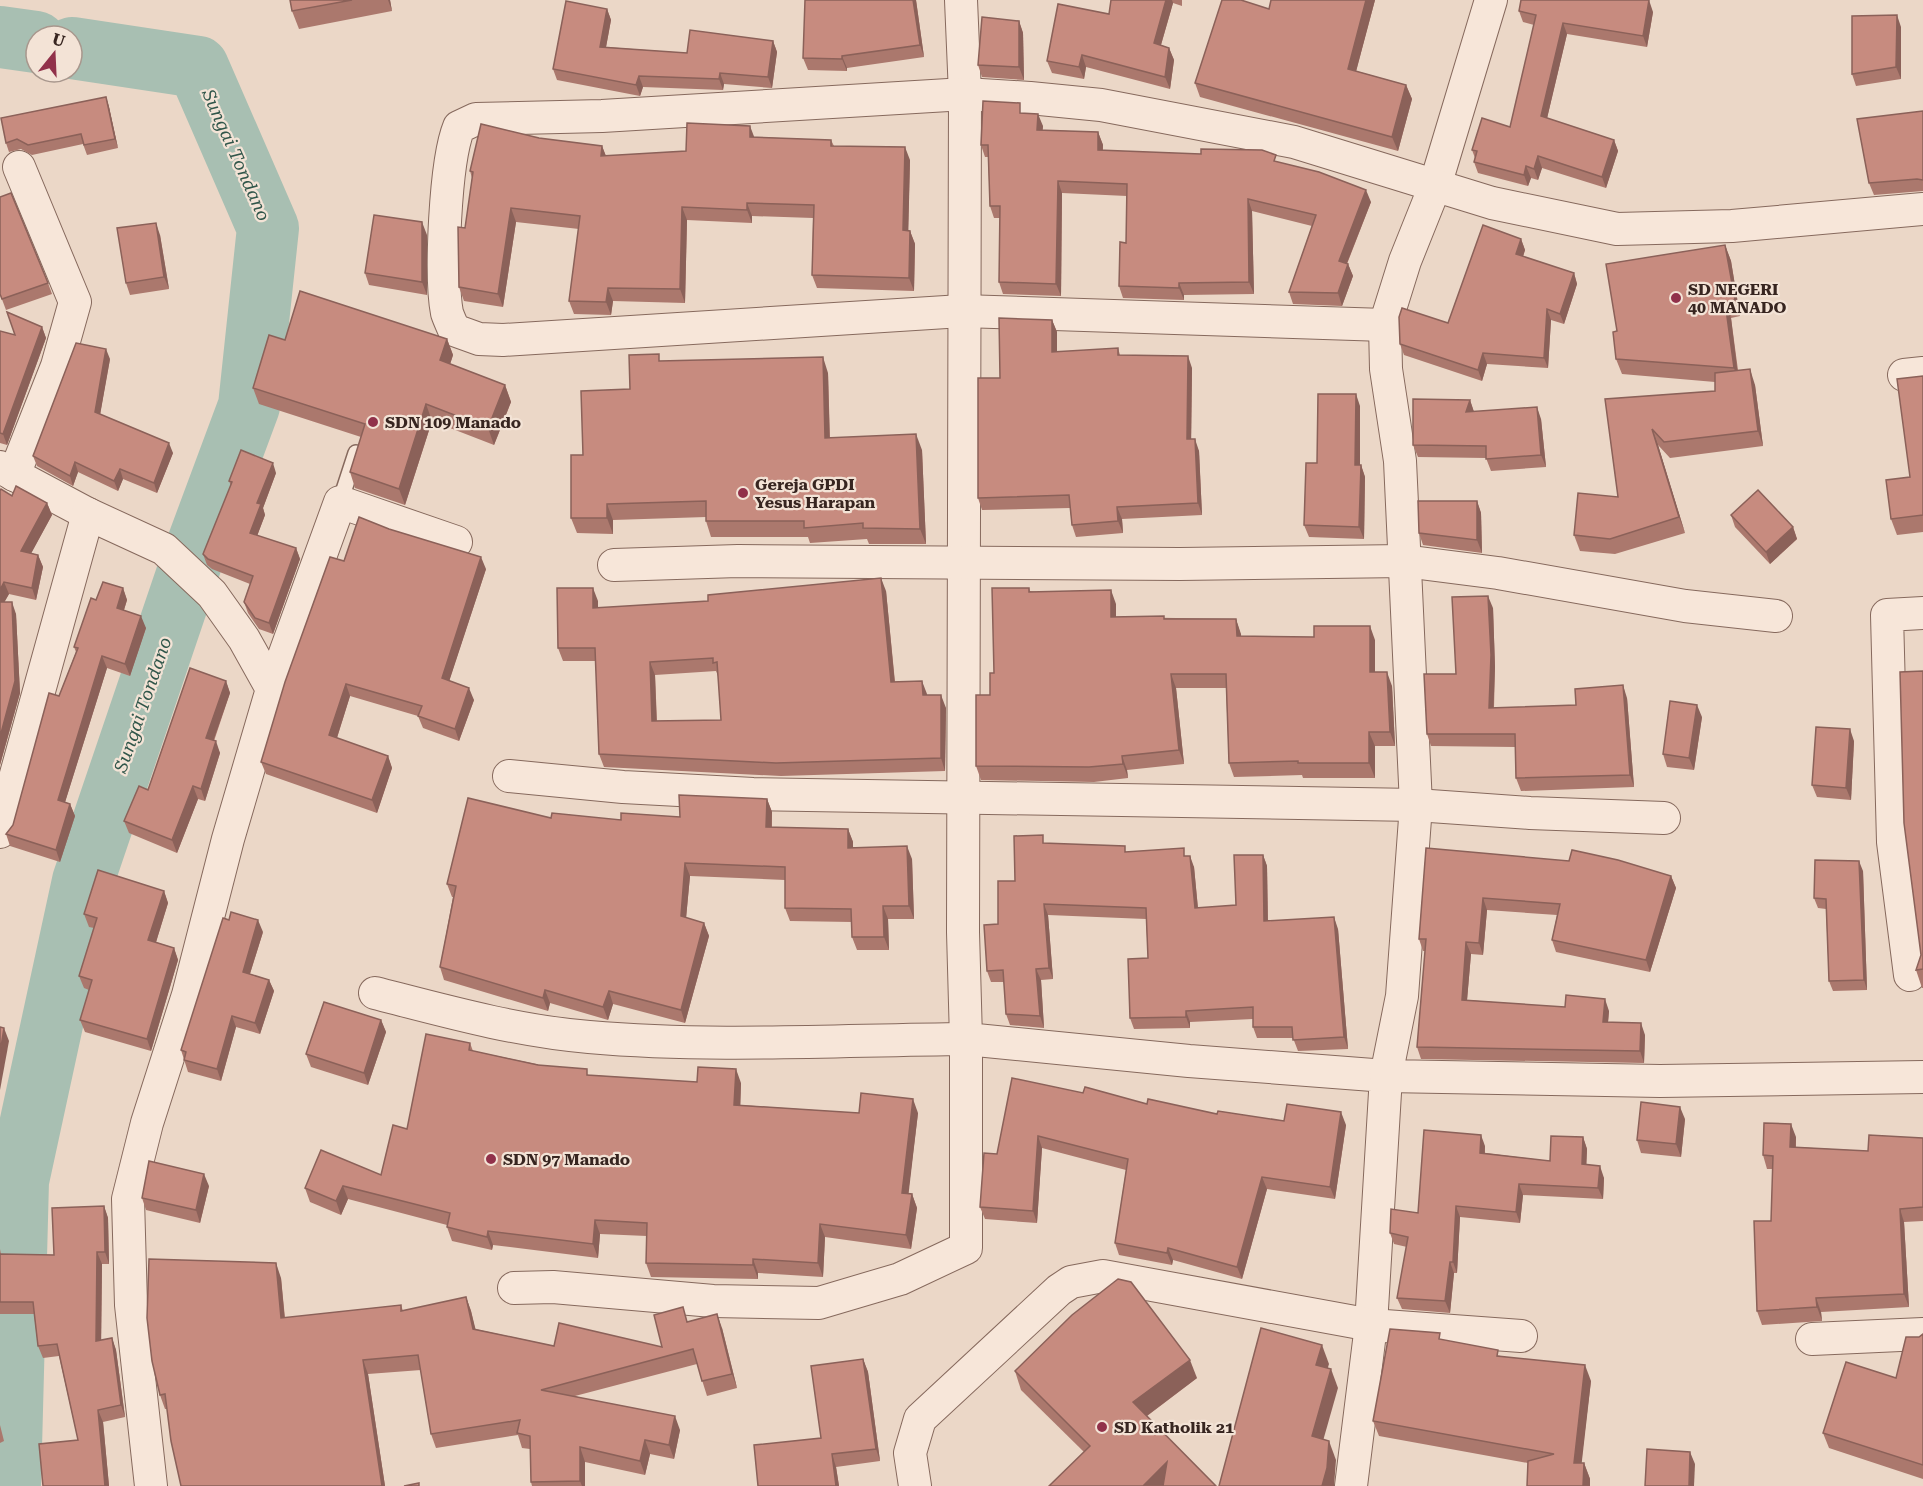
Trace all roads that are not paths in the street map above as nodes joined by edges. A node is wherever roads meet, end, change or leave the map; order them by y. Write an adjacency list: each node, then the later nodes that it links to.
1 (961, 0): 3 (street)
2 (1491, 0): 5 (street)
3 (965, 94): 5 (street); 7 (street); 7 (street)
4 (19, 167): 10 (street)
5 (1435, 186): 6 (street); 8 (street)
6 (1923, 209)
7 (962, 311): 8 (street); 15 (street)
8 (1385, 324): 14 (street)
9 (358, 447): 11 (lane)
10 (7, 471): 12 (street)
11 (340, 502): 13 (street); 19 (street)
12 (87, 514): 19 (street); 24 (street)
13 (456, 542)
14 (1404, 561): 15 (street); 18 (street); 22 (street)
15 (964, 562): 16 (street); 21 (street)
16 (614, 565)
17 (1923, 613): 25 (street)
18 (1776, 616)
19 (272, 689): 35 (street)
20 (509, 776): 21 (street)
21 (964, 799): 22 (street); 27 (street)
22 (1416, 805): 23 (street); 28 (street)
23 (1664, 818)
24 (0, 832)
25 (1910, 975)
26 (375, 993): 27 (street)
27 (966, 1039): 28 (street); 30 (street)
28 (1386, 1076): 29 (street); 31 (street)
29 (1923, 1077)
30 (514, 1288)
31 (1371, 1325): 33 (street); 36 (street); 37 (street)
32 (1923, 1334): 34 (street)
33 (1521, 1336)
34 (1812, 1339)
35 (151, 1486)
36 (915, 1486)
37 (1351, 1486)

